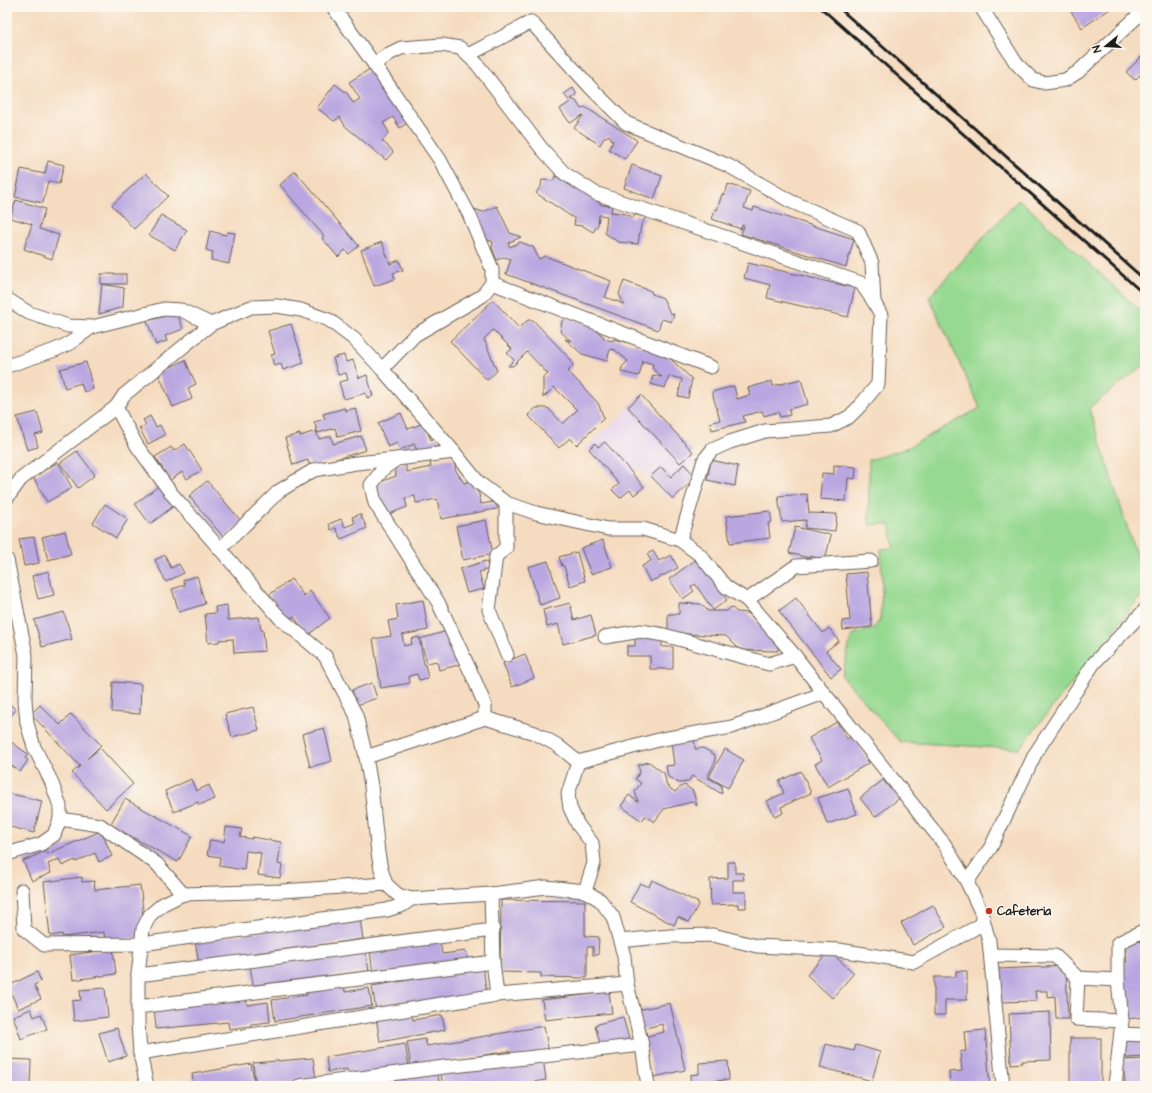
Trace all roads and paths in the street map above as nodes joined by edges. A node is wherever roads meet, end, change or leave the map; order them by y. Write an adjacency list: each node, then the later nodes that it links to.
1 (333, 7): 5 (street)
2 (981, 7): 3 (street)
3 (1144, 12)
4 (468, 55): 5 (street); 8 (street); 8 (street)
5 (374, 64): 6 (street)
6 (492, 283): 12 (street); 13 (street)
7 (7, 299): 10 (street)
8 (874, 302): 19 (street)
9 (211, 324): 10 (street); 13 (street); 14 (street)
10 (92, 327): 11 (street)
11 (7, 366)
12 (711, 367)
13 (382, 369): 15 (street)
14 (116, 407): 17 (street); 20 (street)
15 (454, 452): 16 (street); 18 (street)
16 (398, 459): 20 (street); 29 (street)
17 (7, 498)
18 (506, 503): 19 (street); 26 (street)
19 (680, 540): 23 (street)
20 (220, 549): 30 (street)
21 (7, 560): 32 (street)
22 (871, 561): 23 (street)
23 (747, 600): 27 (street)
24 (1145, 610): 34 (street)
25 (605, 637): 27 (street)
26 (507, 655)
27 (796, 656): 28 (street)
28 (824, 693): 31 (street); 34 (street)
29 (485, 718): 30 (street); 31 (street)
30 (366, 757): 35 (street)
31 (578, 762): 37 (street)
32 (60, 819): 33 (street); 38 (street)
33 (7, 854)
34 (967, 882): 41 (street)
35 (386, 884): 38 (street); 40 (street)
36 (22, 890): 45 (street)
37 (585, 891): 39 (street); 44 (street)
38 (183, 894): 45 (street)
39 (491, 894): 40 (street); 42 (street)
40 (411, 900): 45 (street)
41 (984, 923): 44 (street); 46 (street)
42 (493, 930): 47 (street); 48 (street)
43 (1145, 930): 50 (street)
44 (620, 941): 51 (street)
45 (141, 944): 48 (street)
46 (991, 955): 49 (street); 61 (street)
47 (493, 962): 52 (street); 53 (street)
48 (138, 975): 53 (street)
49 (1078, 978): 50 (street); 54 (street)
50 (1118, 980): 54 (street)
51 (627, 984): 52 (street); 56 (street)
52 (497, 995): 57 (street)
53 (138, 1007): 57 (street)
54 (1122, 1028): 55 (street); 62 (street)
55 (1145, 1035)
56 (642, 1045): 59 (street); 60 (street)
57 (140, 1053): 58 (street)
58 (147, 1086)
59 (299, 1086)
60 (648, 1086)
61 (1003, 1086)
62 (1114, 1086)

